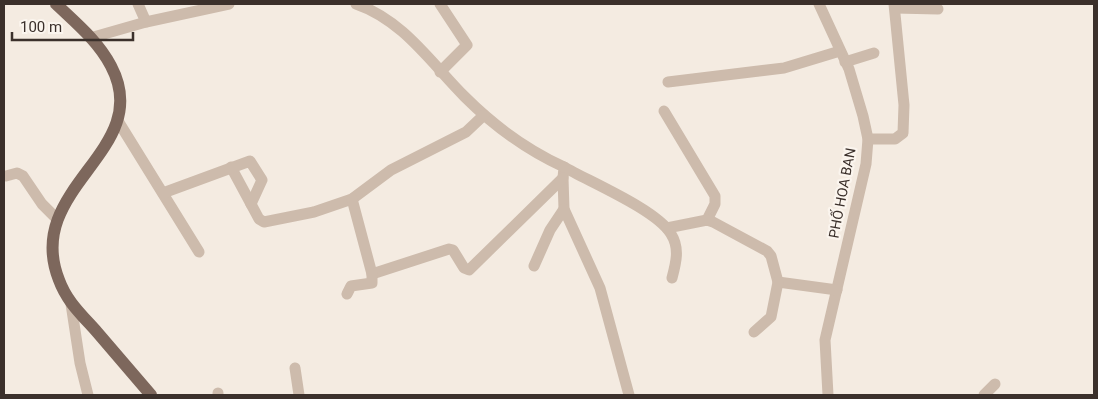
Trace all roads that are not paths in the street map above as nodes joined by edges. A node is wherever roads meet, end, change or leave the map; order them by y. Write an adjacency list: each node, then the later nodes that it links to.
1 (56, 4): 11 (main road)
2 (138, 4): 10 (street)
3 (229, 4): 10 (street)
4 (358, 4): 8 (street)
5 (440, 4): 15 (street)
6 (818, 4): 12 (street, PHỐ HOA BAN)
7 (895, 6): 9 (street); 20 (street)
8 (376, 8): 15 (street)
9 (938, 9)
10 (146, 22): 11 (street)
11 (90, 38): 19 (main road)
12 (840, 50): 14 (street, PHỐ HOA BAN); 16 (street)
13 (874, 53): 14 (street)
14 (845, 62): 20 (street, PHỐ HOA BAN)
15 (440, 72): 18 (street)
16 (668, 82)
17 (664, 111): 29 (street)
18 (484, 115): 22 (street); 25 (street)
19 (118, 121): 24 (street); 28 (main road)
20 (868, 139): 36 (street, PHỐ HOA BAN)
21 (231, 167): 24 (street); 26 (street); 26 (street)
22 (564, 172): 27 (street); 30 (street); 33 (street)
23 (6, 176): 28 (street)
24 (163, 193): 31 (street)
25 (352, 199): 26 (street); 33 (street)
26 (251, 204)
27 (564, 209): 32 (street); 45 (street)
28 (57, 219): 38 (main road)
29 (707, 220): 30 (street); 35 (street)
30 (667, 228): 34 (street)
31 (199, 252)
32 (534, 266)
33 (372, 274): 37 (street)
34 (672, 278)
35 (778, 282): 36 (street); 39 (street)
36 (837, 290): 46 (street, PHỐ HOA BAN)
37 (347, 294)
38 (71, 304): 42 (street); 43 (main road)
39 (754, 332)
40 (295, 368): 44 (street)
41 (995, 384): 47 (street)
42 (88, 395)
43 (151, 395)
44 (299, 395)
45 (628, 395)
46 (828, 395)
47 (984, 395)

